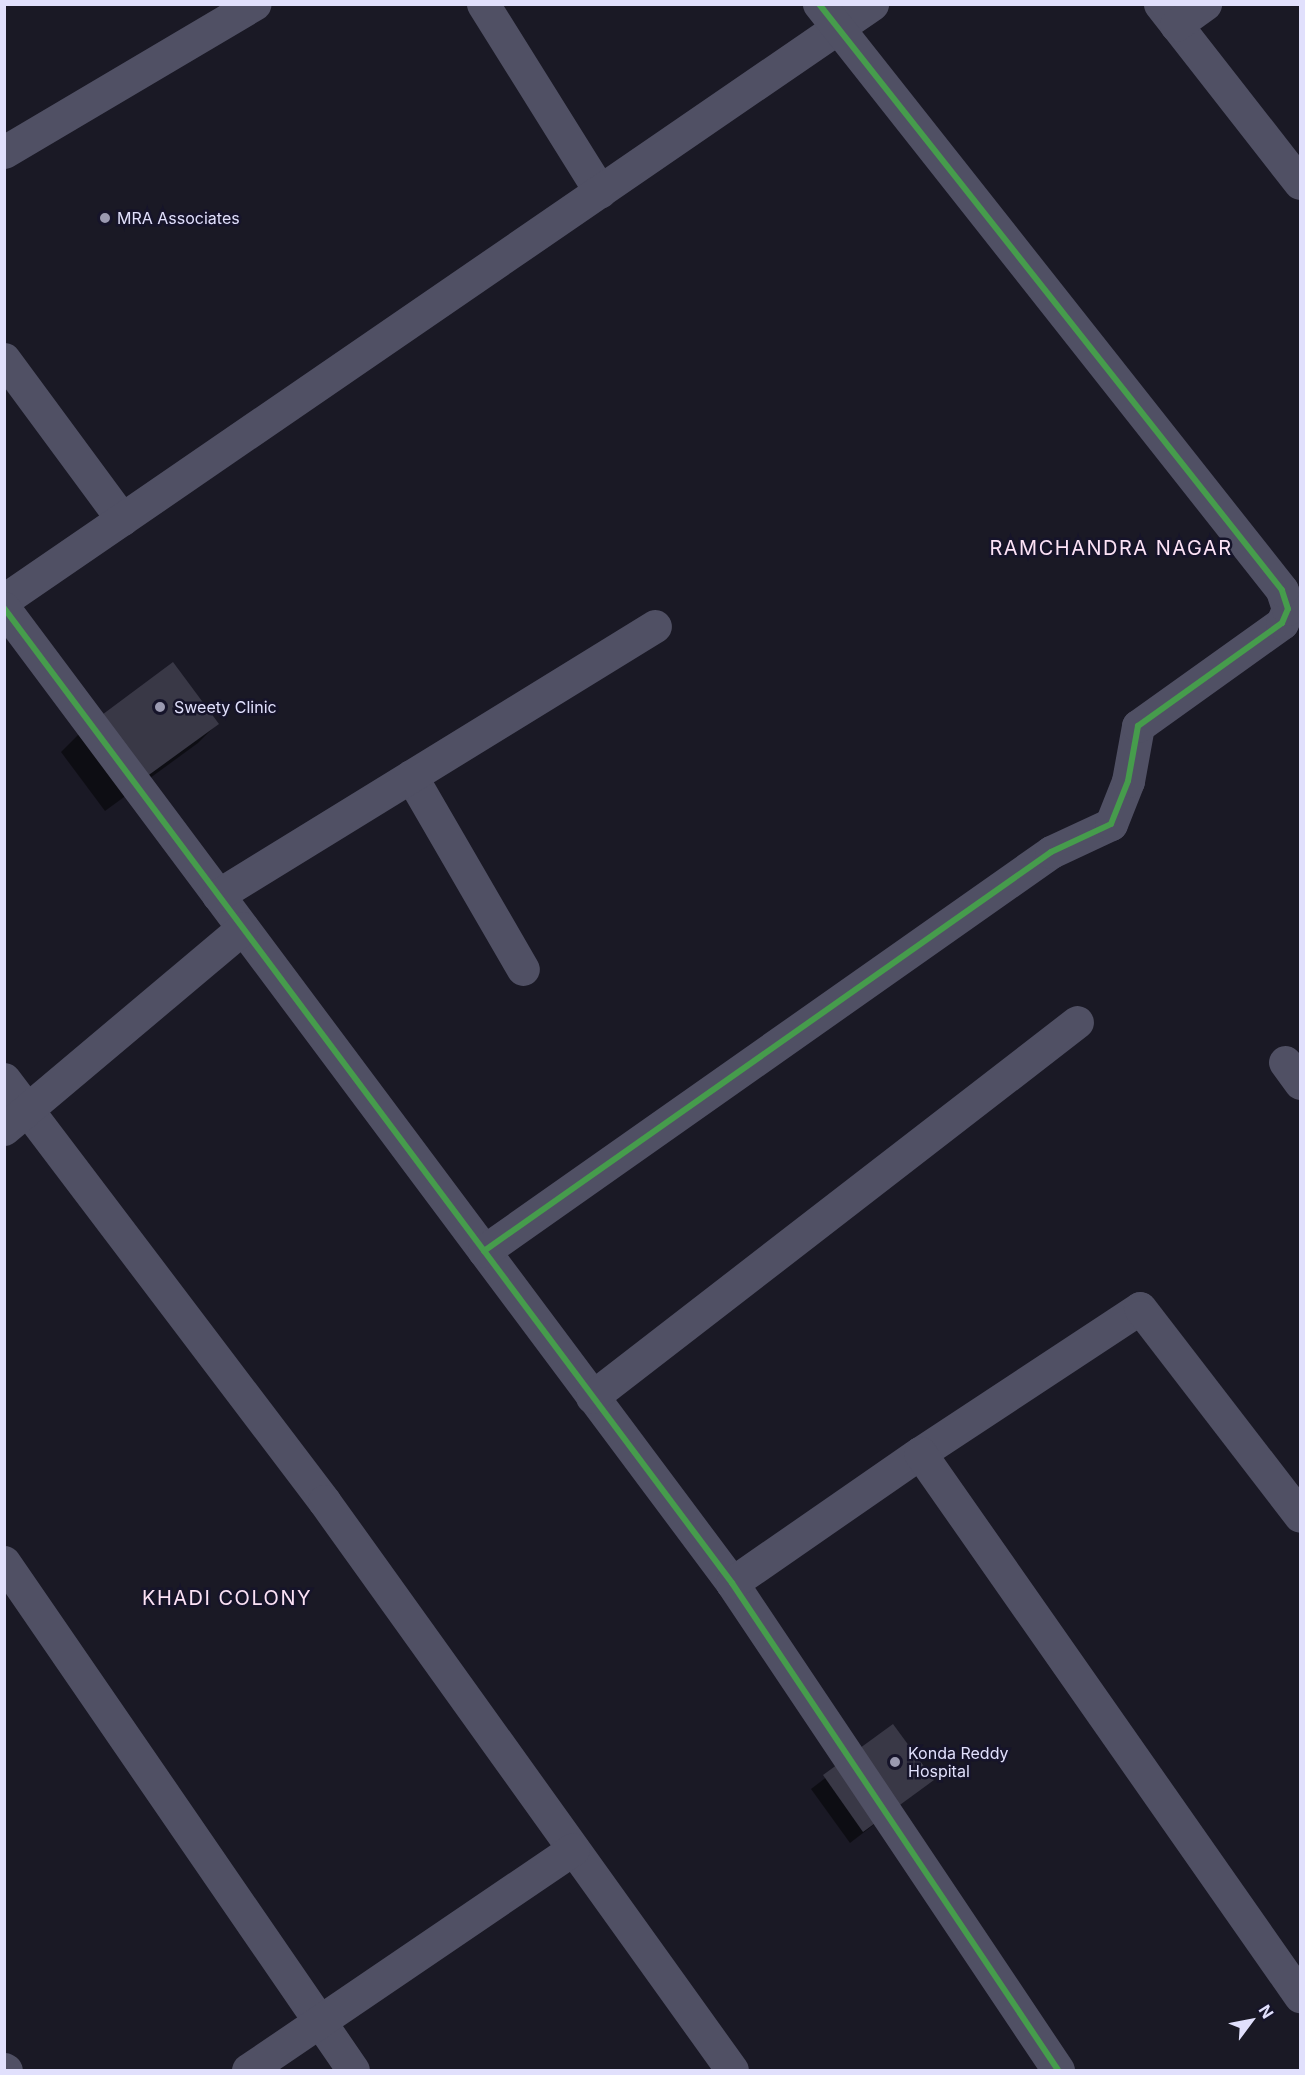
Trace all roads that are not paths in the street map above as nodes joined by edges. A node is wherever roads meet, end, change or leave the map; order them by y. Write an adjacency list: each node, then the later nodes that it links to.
1 (254, 4): 7 (street)
2 (483, 4): 9 (street)
3 (872, 4): 6 (street)
4 (1205, 4): 5 (street)
5 (1168, 15): 8 (street)
6 (829, 16): 9 (street); 22 (street)
7 (4, 152)
8 (1300, 183)
9 (600, 191): 11 (street)
10 (4, 359): 11 (street)
11 (122, 519): 12 (street)
12 (4, 600)
13 (4, 608): 16 (street)
14 (655, 626): 15 (street)
15 (411, 776): 16 (street); 18 (street)
16 (218, 895): 17 (street)
17 (243, 928): 21 (street); 22 (street)
18 (523, 969)
19 (1077, 1022): 23 (street)
20 (4, 1079): 21 (street)
21 (16, 1119): 28 (street)
22 (484, 1251): 23 (street)
23 (592, 1397): 27 (street)
24 (920, 1453): 25 (street); 27 (street); 29 (street)
25 (1300, 1516)
26 (4, 1562): 30 (street)
27 (732, 1583): 34 (street)
28 (573, 1849): 30 (street); 33 (street)
29 (1300, 1996)
30 (320, 2022): 31 (street); 32 (street)
31 (248, 2070)
32 (353, 2070)
33 (732, 2070)
34 (1057, 2070)

